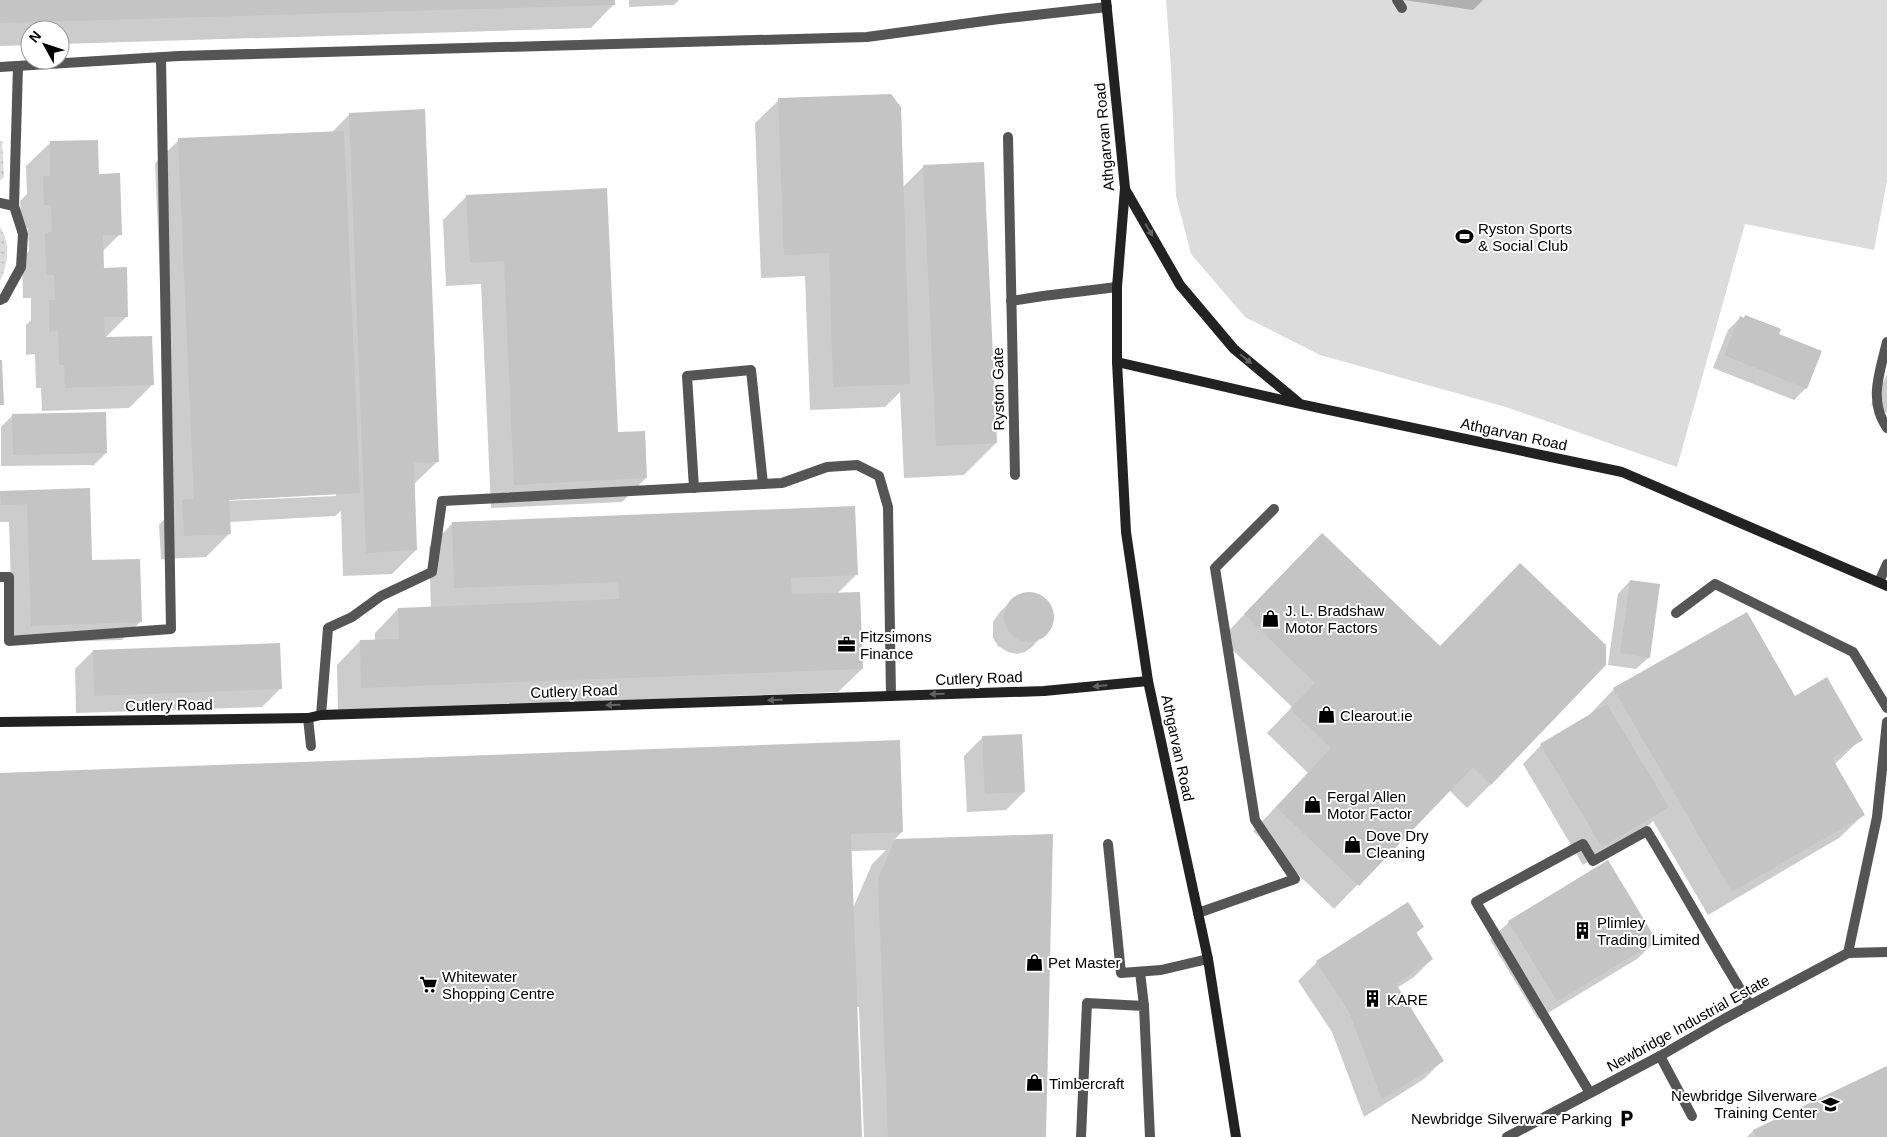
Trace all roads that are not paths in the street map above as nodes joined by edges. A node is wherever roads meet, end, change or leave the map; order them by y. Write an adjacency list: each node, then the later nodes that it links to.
1 (1107, 4): 2 (street); 6 (main road, Athgarvan Road)
2 (160, 58): 3 (street); 21 (street)
3 (18, 66): 4 (street); 8 (street)
4 (0, 67)
5 (1008, 137): 11 (street, Ryston Gate)
6 (1125, 188): 9 (main road, Athgarvan Road); 14 (main road, one-way to 14)
7 (0, 203): 8 (street)
8 (14, 206): 10 (street)
9 (1117, 287): 11 (street); 13 (main road, Athgarvan Road)
10 (0, 300)
11 (1011, 301): 16 (street, Ryston Gate)
12 (1887, 342): 15 (street)
13 (1117, 362): 14 (main road, Athgarvan Road); 24 (main road, Athgarvan Road)
14 (1300, 404): 22 (main road, Athgarvan Road)
15 (1887, 428)
16 (1014, 475)
17 (763, 484): 18 (street); 18 (street); 25 (street)
18 (694, 488): 27 (street)
19 (1274, 509): 33 (street)
20 (1887, 564): 22 (street)
21 (0, 577)
22 (1883, 584)
23 (1676, 613): 26 (street)
24 (1148, 681): 25 (main road, Cutlery Road, one-way to 25); 33 (main road, Athgarvan Road)
25 (890, 696): 27 (main road, Cutlery Road, one-way to 27)
26 (1887, 708)
27 (321, 715): 28 (main road, Cutlery Road)
28 (308, 718): 29 (main road, Cutlery Road); 31 (street)
29 (0, 722)
30 (1887, 722): 35 (street)
31 (311, 746)
32 (1108, 844): 37 (street)
33 (1198, 913): 36 (main road, Athgarvan Road)
34 (1887, 952): 35 (street, Newbridge Industrial Estate)
35 (1848, 953): 38 (street, Newbridge Industrial Estate)
36 (1208, 959): 37 (street); 45 (main road, Athgarvan Road)
37 (1140, 972): 39 (street)
38 (1750, 1005): 40 (street, Newbridge Industrial Estate); 41 (street)
39 (1144, 1006): 43 (street); 44 (street)
40 (1660, 1056): 41 (street, Newbridge Industrial Estate); 42 (street)
41 (1590, 1093): 46 (street, Newbridge Industrial Estate)
42 (1692, 1116)
43 (1081, 1137)
44 (1150, 1137)
45 (1236, 1137)
46 (1507, 1137)

